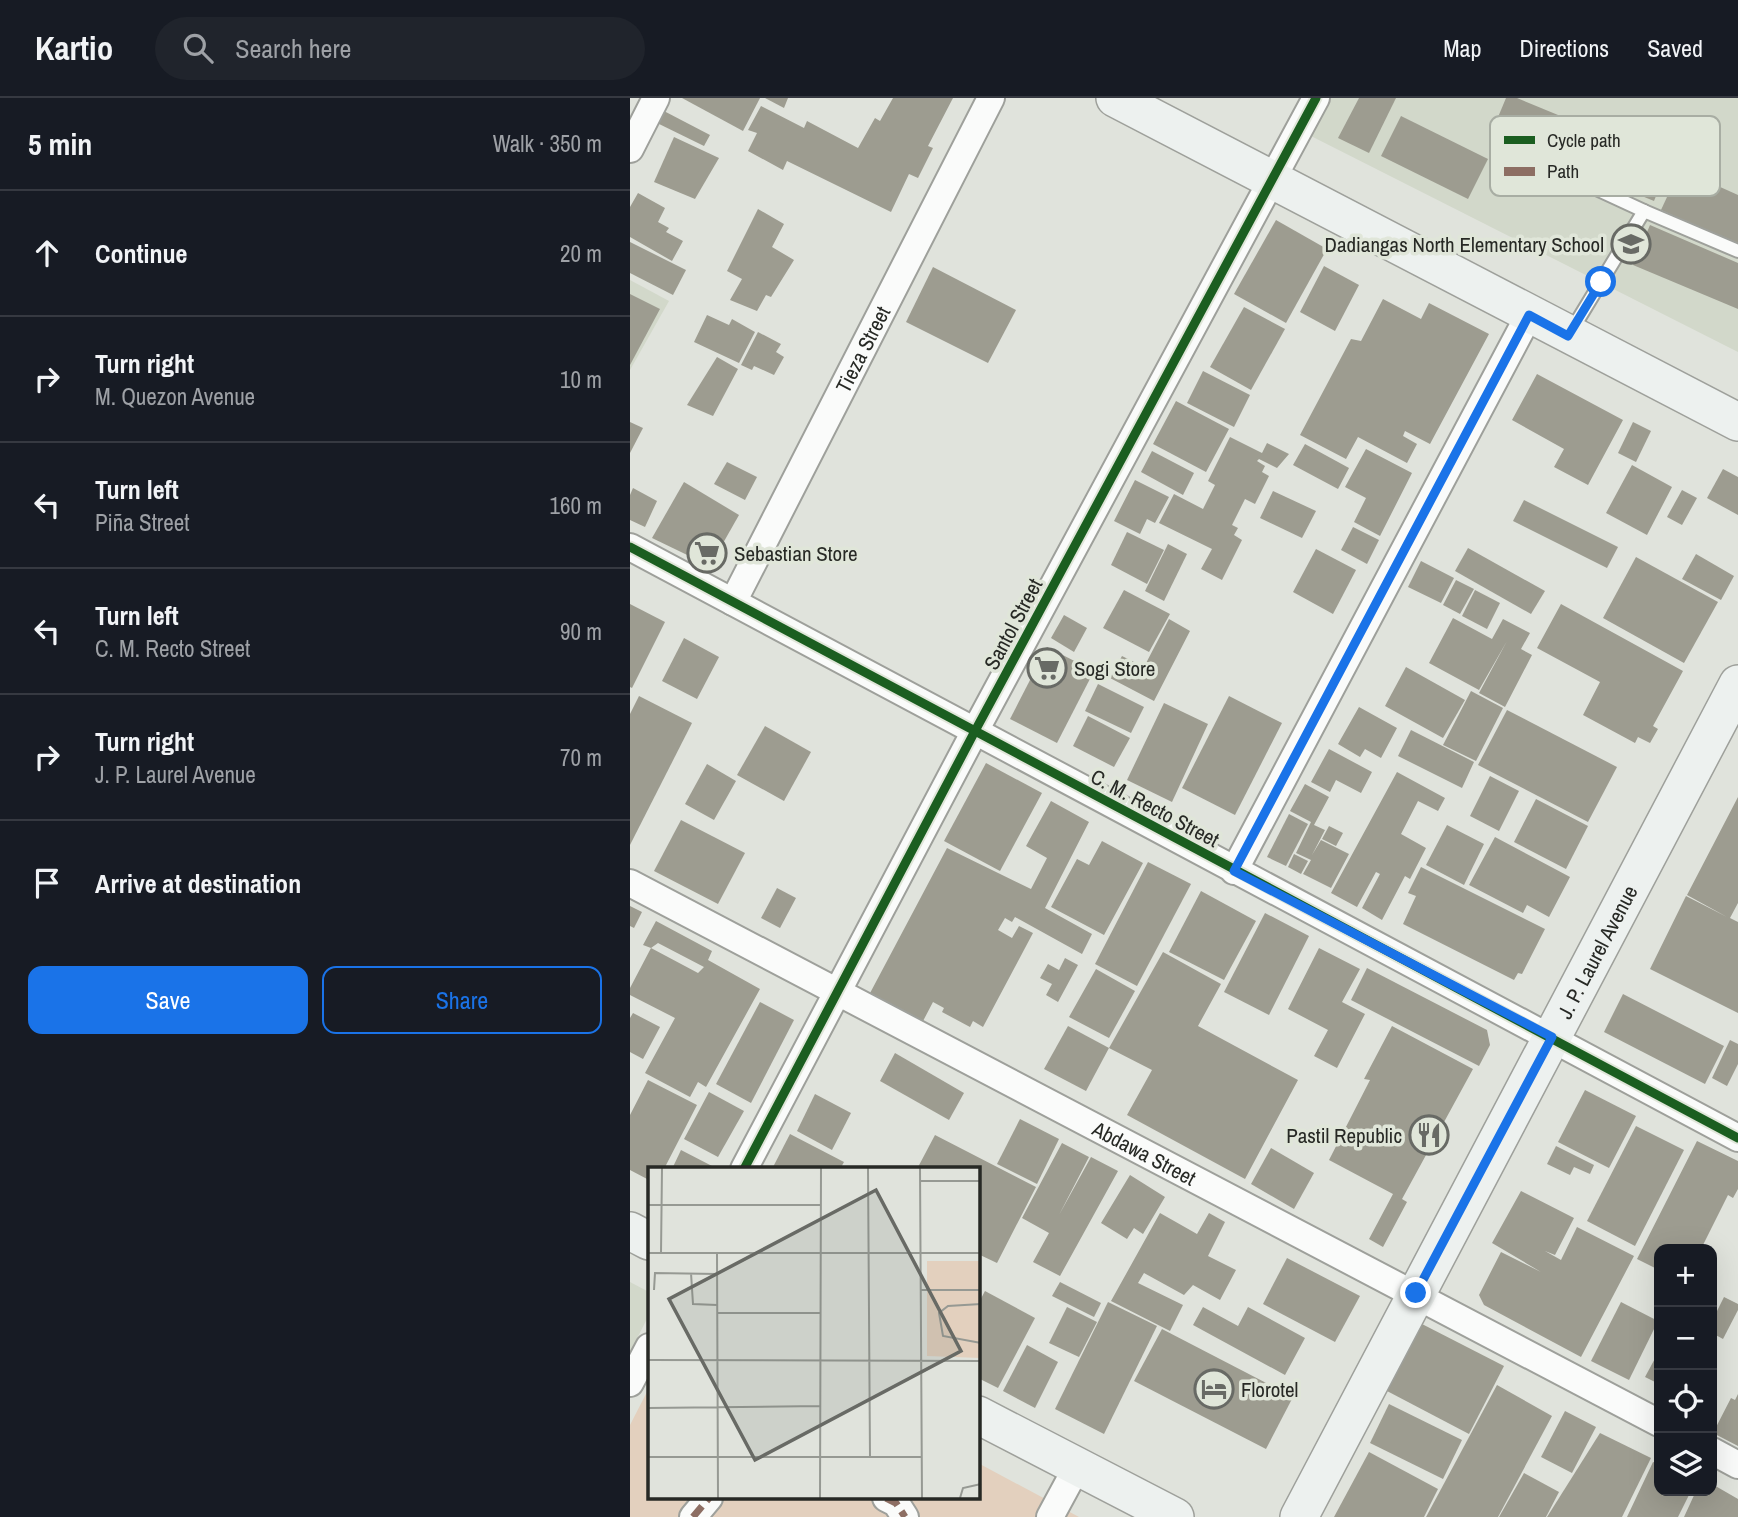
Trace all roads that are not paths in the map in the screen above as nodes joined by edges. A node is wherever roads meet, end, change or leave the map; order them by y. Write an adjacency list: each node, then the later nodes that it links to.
1 (656, 98): 5 (street)
2 (991, 98): 14 (street, Tieza Street)
3 (1115, 98): 6 (street)
4 (1316, 98): 6 (street, Santol Street)
5 (630, 149)
6 (1273, 179): 10 (street); 16 (street, Santol Street)
7 (1611, 196): 8 (lane)
8 (1644, 211): 9 (lane); 11 (lane)
9 (1738, 251)
10 (1529, 315): 11 (street); 17 (street)
11 (1568, 336): 12 (street)
12 (1738, 422)
13 (630, 547): 14 (street, C. M. Recto Street)
14 (733, 602): 16 (street, C. M. Recto Street)
15 (1738, 684): 20 (street, J. P. Laurel Avenue)
16 (975, 732): 17 (street, C. M. Recto Street); 19 (street, Santol Street)
17 (1234, 871): 20 (street, C. M. Recto Street)
18 (630, 883): 19 (street, Abdawa Street)
19 (838, 992): 22 (street, Santol Street); 25 (street, Abdawa Street)
20 (1552, 1037): 21 (street, C. M. Recto Street); 25 (street, J. P. Laurel Avenue)
21 (1738, 1138)
22 (745, 1167)
23 (630, 1231): 24 (street)
24 (648, 1240)
25 (1416, 1293): 29 (street, Abdawa Street); 39 (street, J. P. Laurel Avenue)
26 (648, 1348): 27 (street)
27 (630, 1383)
28 (980, 1416): 32 (street)
29 (1654, 1420)
30 (1717, 1454): 31 (street)
31 (1738, 1465)
32 (1077, 1467): 37 (street); 38 (street)
33 (707, 1500): 35 (street)
34 (890, 1500): 36 (street)
35 (693, 1517)
36 (905, 1517)
37 (1050, 1517)
38 (1175, 1517)
39 (1298, 1517)

